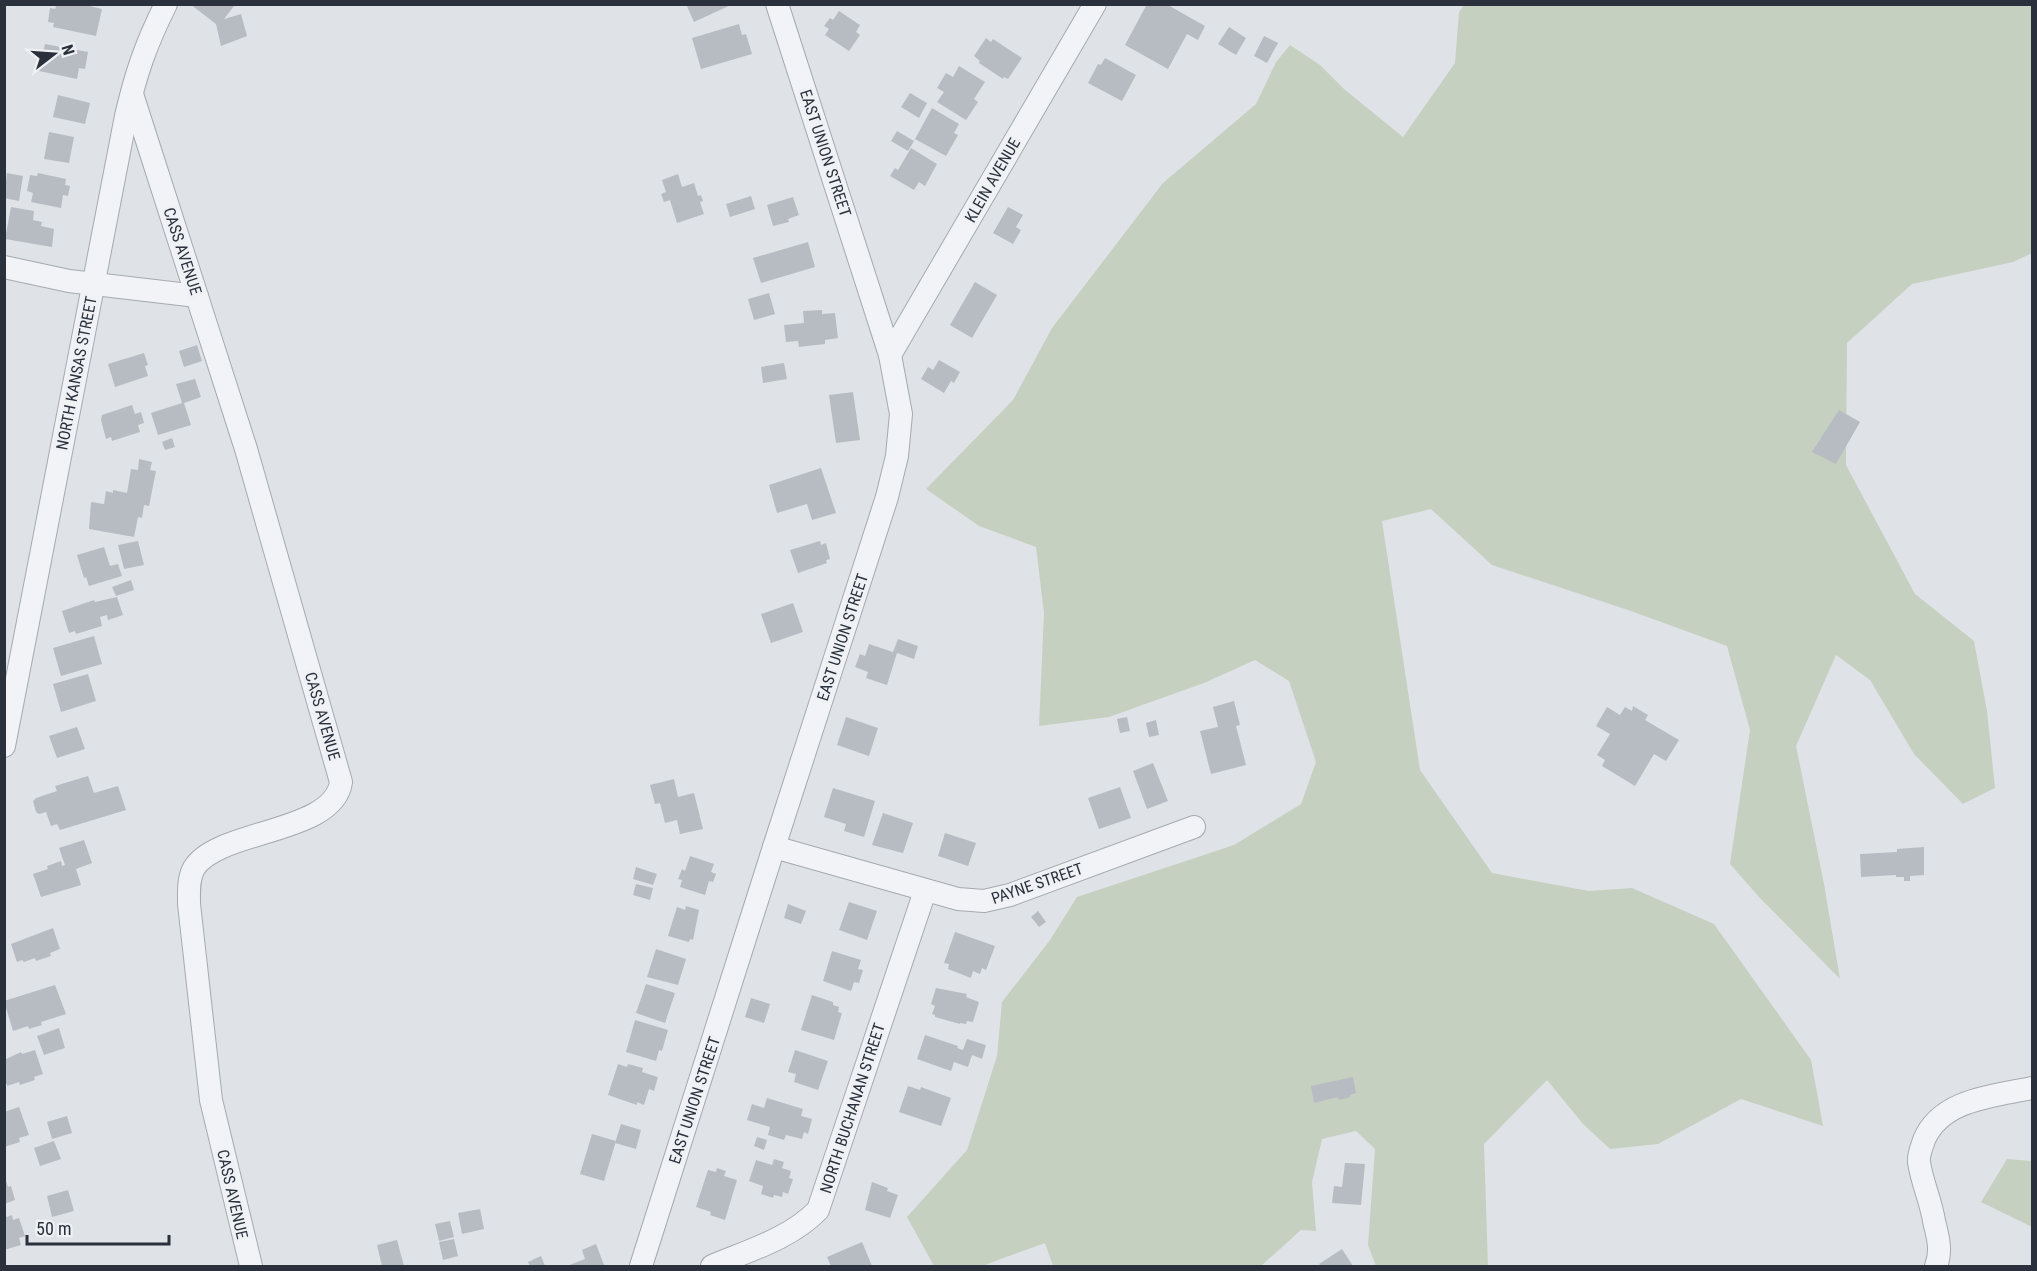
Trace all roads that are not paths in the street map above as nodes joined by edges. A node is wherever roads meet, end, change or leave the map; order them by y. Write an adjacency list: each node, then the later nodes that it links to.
1 (166, 4): 4 (street, NORTH KANSAS STREET)
2 (777, 4): 8 (street, EAST UNION STREET)
3 (1095, 4): 8 (street, KLEIN AVENUE)
4 (132, 94): 6 (street, NORTH KANSAS STREET); 7 (street, CASS AVENUE)
5 (4, 267): 6 (street)
6 (94, 283): 7 (street); 9 (street, NORTH KANSAS STREET)
7 (197, 296): 14 (street, CASS AVENUE)
8 (890, 355): 11 (street, EAST UNION STREET)
9 (4, 746)
10 (1194, 827): 12 (street, PAYNE STREET)
11 (774, 847): 12 (street, PAYNE STREET); 15 (street, EAST UNION STREET)
12 (924, 891): 16 (street, NORTH BUCHANAN STREET)
13 (2032, 1088): 17 (street)
14 (251, 1266)
15 (641, 1266)
16 (712, 1266)
17 (1936, 1266)

